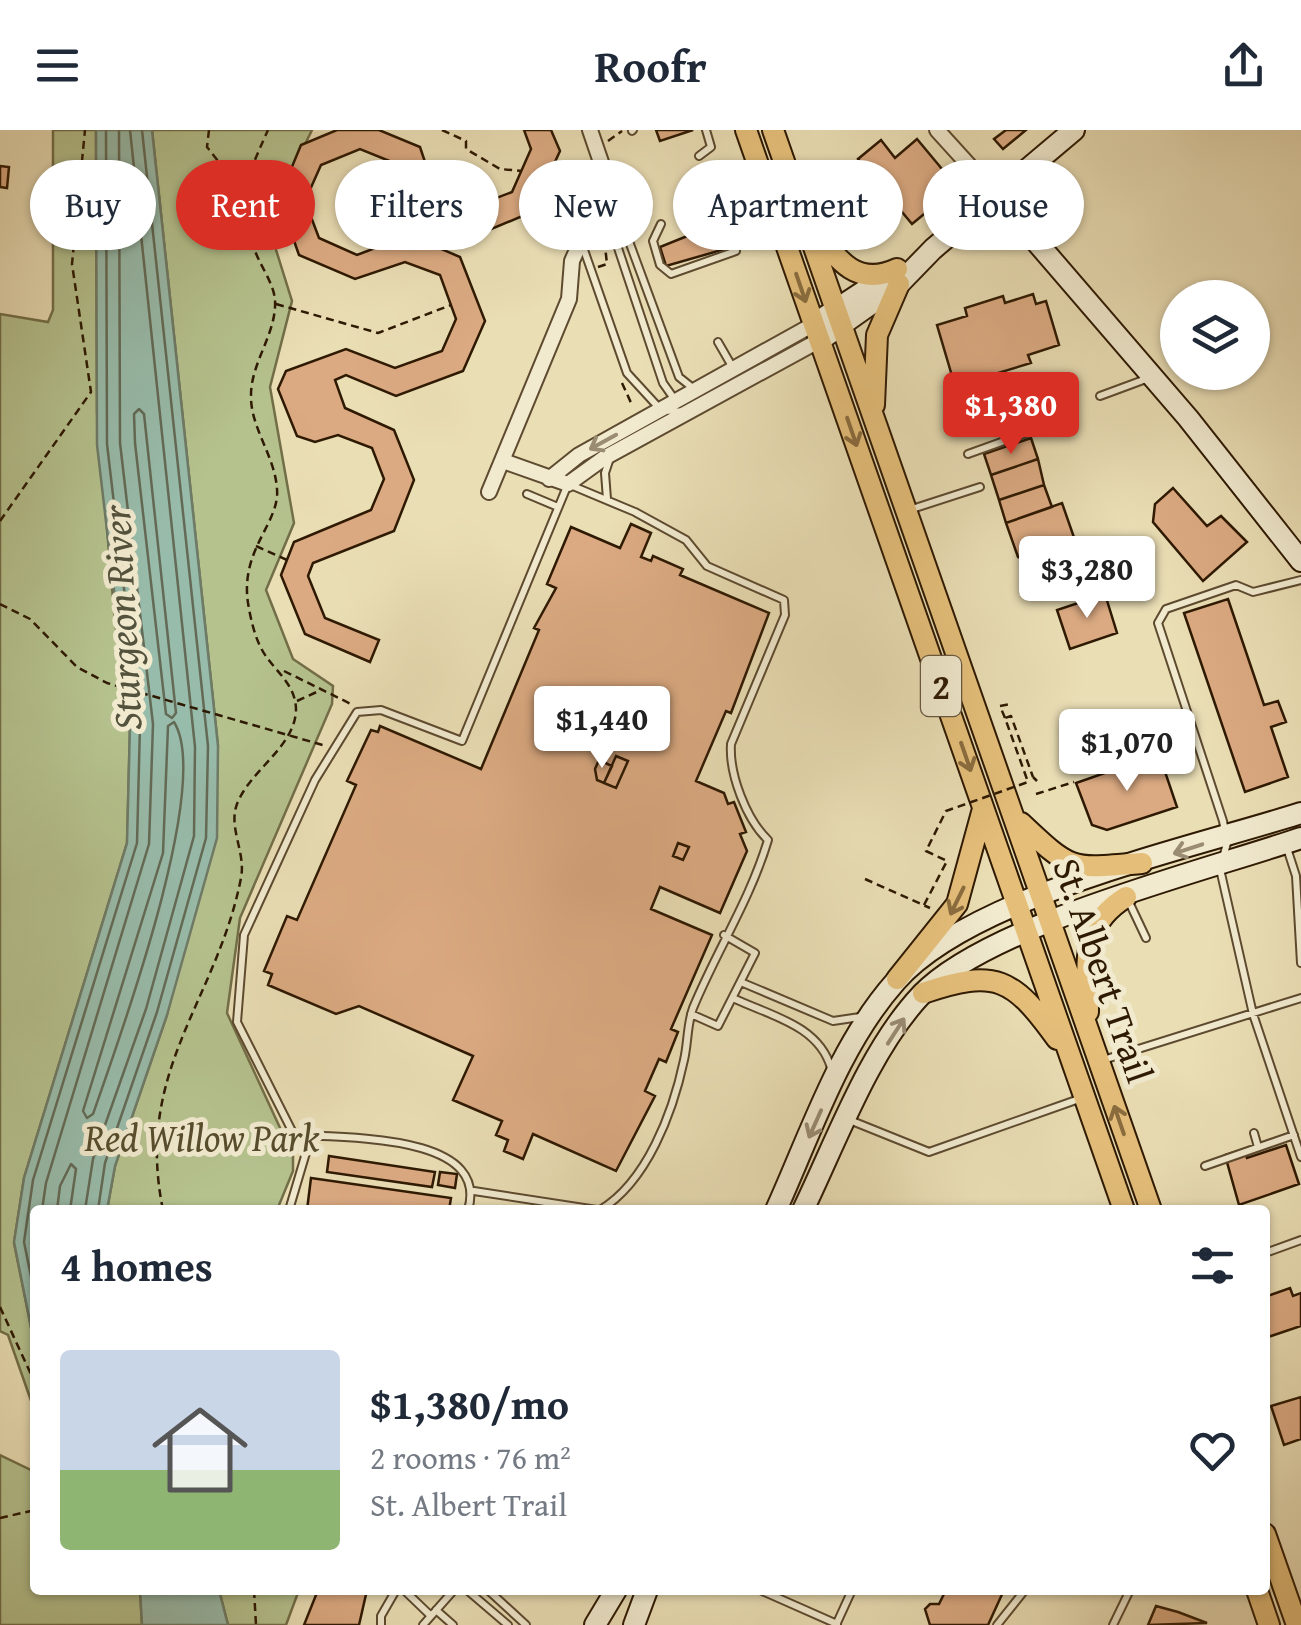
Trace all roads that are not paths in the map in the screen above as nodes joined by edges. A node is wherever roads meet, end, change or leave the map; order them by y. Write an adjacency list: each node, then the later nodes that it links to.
1 (590, 130): 8 (street)
2 (706, 130): 7 (lane)
3 (746, 130): 24 (main road, St. Albert Trail / 2, one-way to 24)
4 (773, 130): 9 (main road, St. Albert Trail / 2)
5 (936, 130): 10 (street)
6 (1074, 130): 11 (main road)
7 (700, 156)
8 (600, 160)
9 (784, 160)
10 (964, 160)
11 (1038, 160)
12 (661, 224): 21 (lane)
13 (576, 250): 37 (street)
14 (584, 250): 32 (lane)
15 (619, 250): 30 (lane)
16 (632, 250): 28 (lane)
17 (815, 250): 23 (main road, St. Albert Trail / 2)
18 (833, 250): 22 (main road)
19 (932, 250): 22 (main road)
20 (1043, 250): 27 (main road)
21 (736, 251)
22 (898, 276): 23 (main road); 34 (main road)
23 (839, 319): 24 (main road); 34 (main road, St. Albert Trail / 2)
24 (817, 332): 26 (street); 33 (street); 48 (main road, St. Albert Trail / 2, one-way to 48)
25 (718, 342): 26 (lane)
26 (733, 370): 28 (street)
27 (1152, 377): 29 (lane); 46 (main road)
28 (696, 390): 30 (street)
29 (1100, 396)
30 (676, 401): 32 (street); 33 (street)
31 (1062, 409): 36 (lane)
32 (660, 410): 33 (lane); 38 (street, one-way to 38)
33 (691, 413): 35 (street)
34 (875, 422): 45 (main road, St. Albert Trail / 2)
35 (613, 453): 39 (street); 43 (lane)
36 (968, 454)
37 (502, 461): 38 (street); 41 (street)
38 (549, 478): 39 (street)
39 (568, 484): 43 (lane); 44 (lane)
40 (980, 488): 45 (lane)
41 (488, 492)
42 (527, 494): 44 (lane)
43 (607, 501): 60 (lane)
44 (558, 507): 79 (lane)
45 (906, 510): 50 (main road, St. Albert Trail / 2)
46 (1301, 561)
47 (1301, 580): 51 (lane)
48 (984, 808): 57 (main road, St. Albert Trail / 2); 63 (main road, one-way to 63)
49 (1301, 813): 51 (main road)
50 (1012, 815): 53 (main road); 55 (main road, St. Albert Trail / 2)
51 (1226, 836): 53 (main road, one-way to 53); 54 (lane)
52 (1293, 841): 54 (main road); 62 (lane)
53 (1142, 863): 55 (main road)
54 (1219, 867): 56 (main road); 70 (lane)
55 (1041, 896): 57 (main road); 58 (main road, St. Albert Trail / 2)
56 (1126, 896): 58 (main road); 61 (lane); 71 (main road)
57 (1018, 906): 59 (main road, St. Albert Trail / 2); 63 (main road)
58 (1050, 922): 59 (main road); 71 (main road, St. Albert Trail / 2)
59 (1027, 932): 65 (main road); 72 (main road, St. Albert Trail / 2)
60 (724, 936): 64 (lane); 69 (lane)
61 (1146, 938)
62 (1301, 963)
63 (898, 979): 68 (main road)
64 (743, 983): 67 (lane); 68 (lane)
65 (922, 993): 72 (main road); 76 (main road, one-way to 65)
66 (1301, 998): 70 (lane)
67 (735, 999): 69 (lane); 74 (lane)
68 (874, 1008): 74 (main road)
69 (690, 1014): 87 (lane)
70 (1254, 1014): 73 (lane); 78 (lane)
71 (1088, 1029): 73 (main road, St. Albert Trail / 2)
72 (1072, 1060): 75 (main road, St. Albert Trail / 2)
73 (1099, 1061): 91 (main road, St. Albert Trail / 2, one-way to 73)
74 (835, 1079): 88 (main road, one-way to 88)
75 (1085, 1097): 76 (lane); 90 (main road, St. Albert Trail / 2)
76 (847, 1119): 89 (main road)
77 (1254, 1133): 80 (lane)
78 (1294, 1135): 80 (lane); 81 (lane)
79 (311, 1136): 83 (lane); 84 (lane)
80 (1258, 1148): 82 (lane)
81 (1301, 1158)
82 (1205, 1166)
83 (474, 1190): 85 (lane); 86 (lane)
84 (290, 1205)
85 (470, 1205)
86 (568, 1205)
87 (608, 1205)
88 (778, 1205)
89 (805, 1205)
90 (1122, 1205)
91 (1149, 1205)
92 (1301, 1240): 93 (lane)
93 (1270, 1251)
94 (1270, 1560): 109 (main road)
95 (393, 1595): 111 (lane)
96 (410, 1595): 108 (lane)
97 (449, 1595): 108 (lane)
98 (473, 1595): 114 (lane)
99 (493, 1595): 115 (lane)
100 (614, 1595): 116 (main road)
101 (616, 1595): 117 (main road)
102 (645, 1595): 118 (main road)
103 (771, 1595): 110 (lane)
104 (850, 1595): 110 (lane)
105 (1021, 1595): 119 (lane)
106 (1128, 1595): 120 (lane)
107 (1259, 1595): 121 (main road)
108 (433, 1613): 112 (lane); 113 (lane)
109 (1297, 1621)
110 (837, 1624)
111 (381, 1625)
112 (422, 1625)
113 (453, 1625)
114 (508, 1625)
115 (526, 1625)
116 (595, 1625)
117 (608, 1625)
118 (634, 1625)
119 (997, 1625)
120 (1113, 1625)
121 (1270, 1625)

